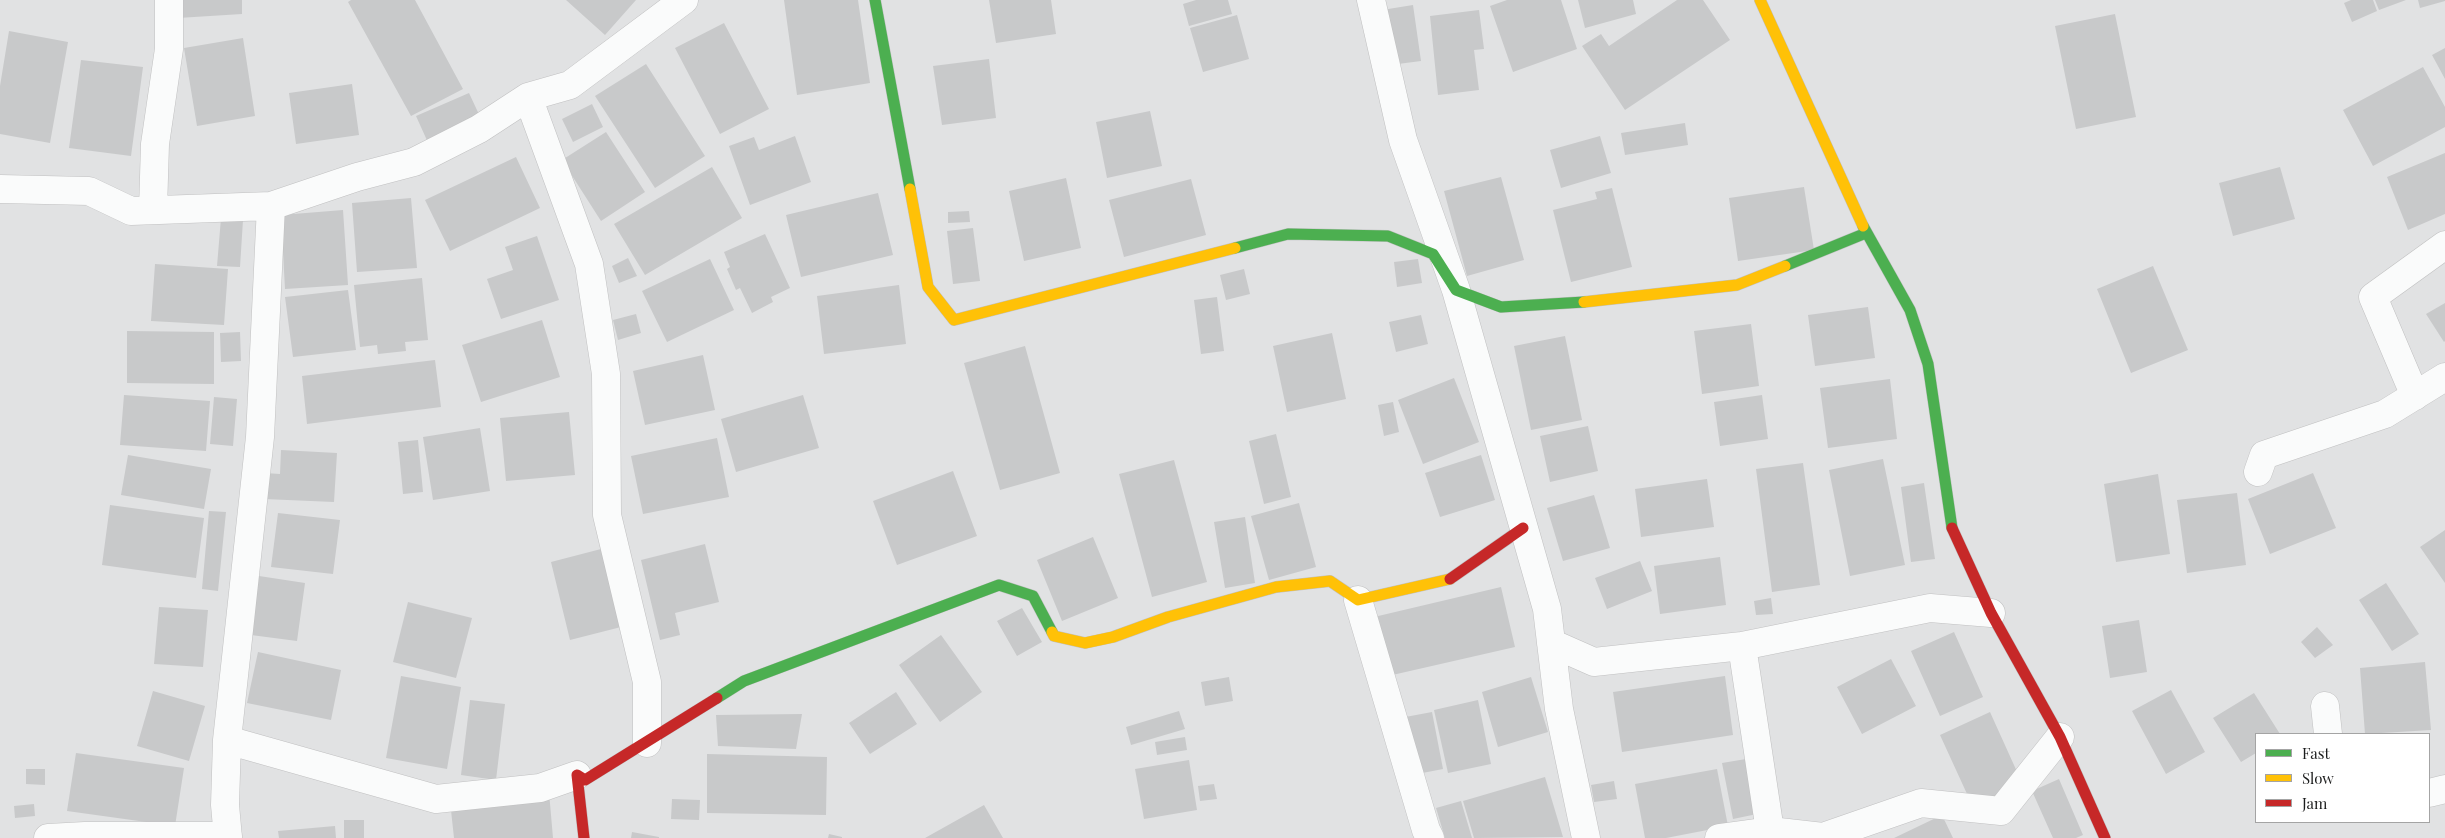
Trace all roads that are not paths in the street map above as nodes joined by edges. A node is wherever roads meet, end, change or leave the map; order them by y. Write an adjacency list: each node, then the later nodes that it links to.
1 (169, 0): 9 (street)
2 (684, 0): 6 (street)
3 (875, 0): 12 (street)
4 (1371, 0): 12 (street)
5 (1760, 0): 10 (street)
6 (528, 97): 8 (street); 27 (street)
7 (0, 190): 9 (street)
8 (271, 206): 9 (street); 26 (street)
9 (153, 210)
10 (1866, 233): 12 (street); 18 (street)
11 (2445, 246): 14 (street)
12 (1456, 290): 16 (street)
13 (2445, 377): 14 (street)
14 (2415, 396): 15 (street)
15 (2258, 472)
16 (1523, 528): 17 (street); 19 (street)
17 (1358, 600): 27 (street); 35 (street)
18 (1991, 613): 20 (street); 25 (street)
19 (1551, 643): 21 (street); 22 (street)
20 (1742, 646): 21 (street); 31 (street)
21 (1594, 662): 22 (street)
22 (1558, 697): 36 (street)
23 (2325, 706): 24 (street)
24 (2328, 733)
25 (2060, 737): 31 (street); 38 (street)
26 (227, 740): 28 (street); 32 (street)
27 (647, 743): 28 (street)
28 (577, 775): 34 (street)
29 (2445, 789): 30 (street)
30 (2430, 793)
31 (1770, 831): 37 (street)
32 (228, 837): 33 (street)
33 (48, 838)
34 (584, 838)
35 (1430, 838)
36 (1586, 838)
37 (1719, 838)
38 (2105, 838)

